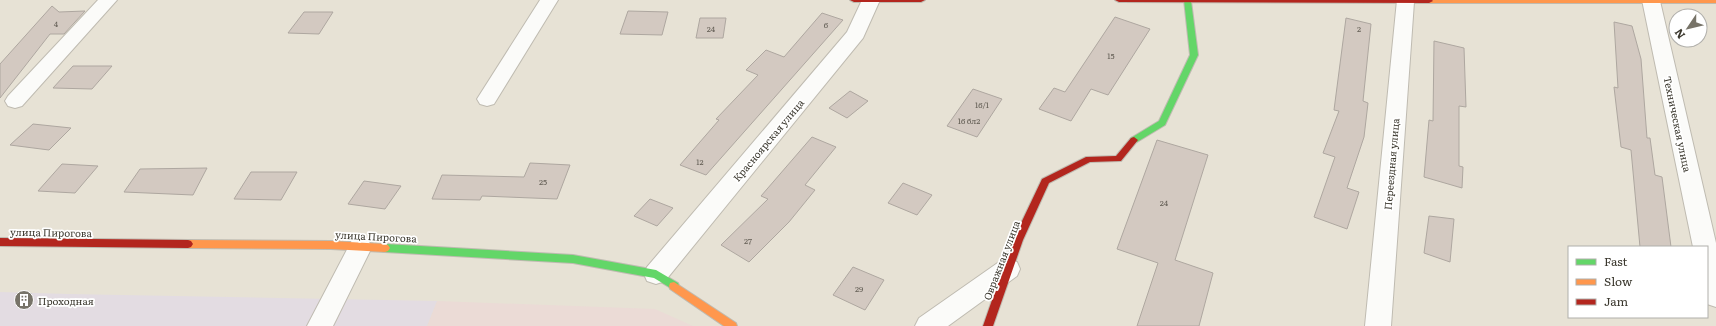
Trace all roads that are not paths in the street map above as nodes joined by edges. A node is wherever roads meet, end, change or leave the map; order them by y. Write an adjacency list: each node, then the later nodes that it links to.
1 (108, 0): 13 (street)
2 (549, 0): 12 (street)
3 (854, 0): 4 (street)
4 (871, 0): 5 (street); 19 (street, Красноярская улица)
5 (921, 0)
6 (1119, 0): 8 (street)
7 (1233, 0): 8 (street); 11 (street)
8 (1187, 1): 18 (street, Овражная улица)
9 (1651, 1): 10 (street); 11 (street); 16 (street, Техническая улица)
10 (1716, 1)
11 (1405, 2): 25 (street, Переездная улица)
12 (487, 99)
13 (15, 101)
14 (0, 242): 15 (street, улица Пирогова)
15 (360, 246): 19 (street, улица Пирогова); 21 (street)
16 (1705, 246)
17 (1708, 261): 20 (street)
18 (1008, 269): 23 (street); 24 (street, Овражная улица)
19 (656, 274): 22 (street, улица Пирогова)
20 (1716, 297)
21 (320, 326)
22 (732, 326)
23 (928, 326)
24 (988, 326)
25 (1378, 326)

